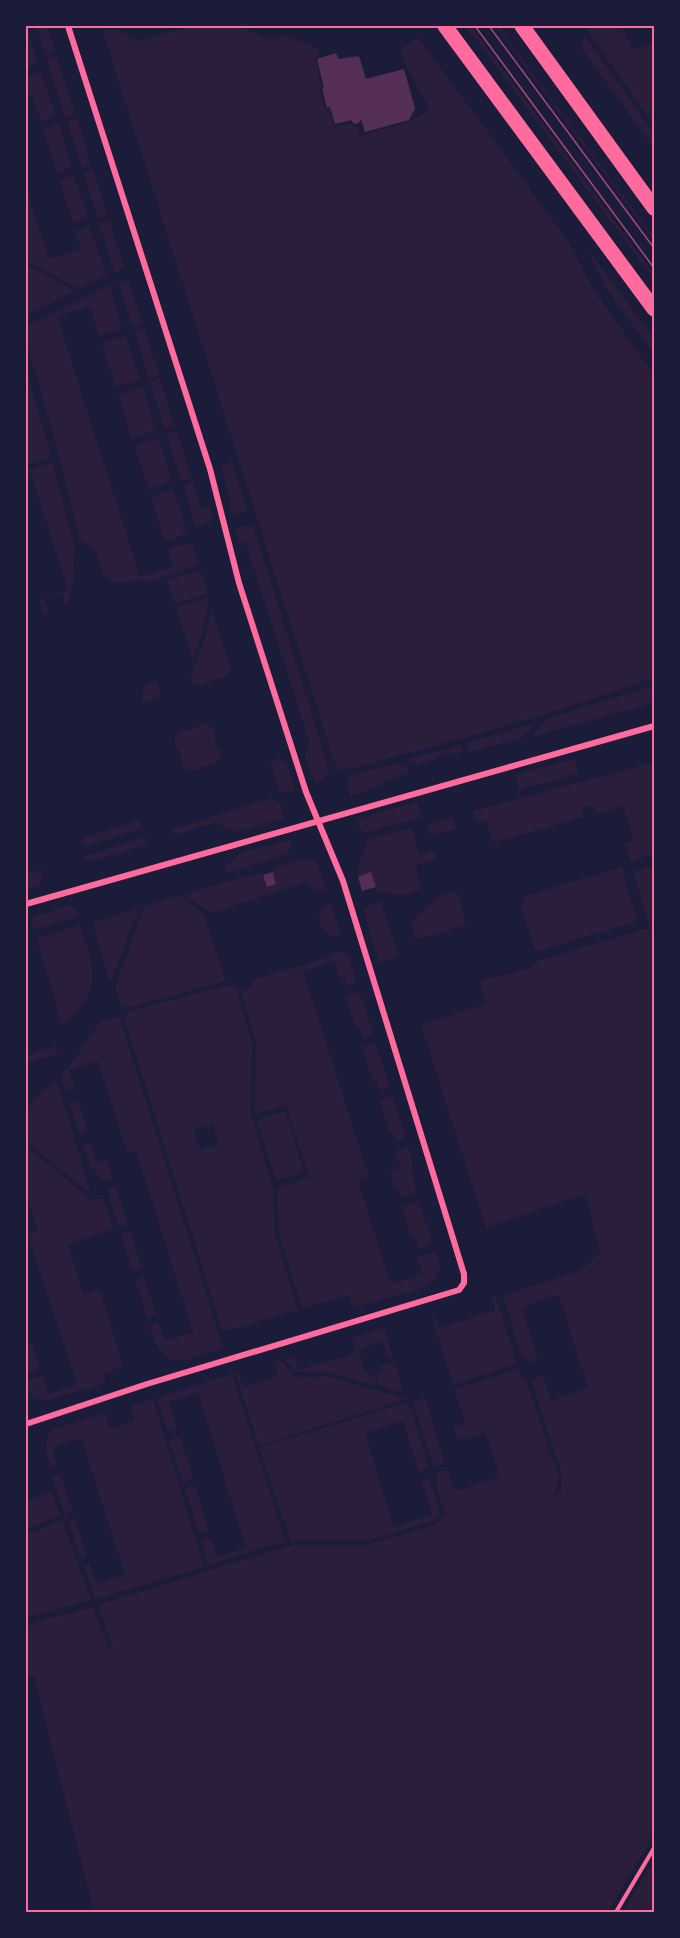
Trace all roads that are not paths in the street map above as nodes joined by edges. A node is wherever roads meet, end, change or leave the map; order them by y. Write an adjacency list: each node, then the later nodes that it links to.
1 (69, 26): 7 (street)
2 (445, 26): 5 (main road)
3 (522, 26): 4 (main road)
4 (654, 208)
5 (654, 309)
6 (654, 726): 7 (street)
7 (318, 820): 8 (street); 9 (street)
8 (26, 904)
9 (26, 1424)

